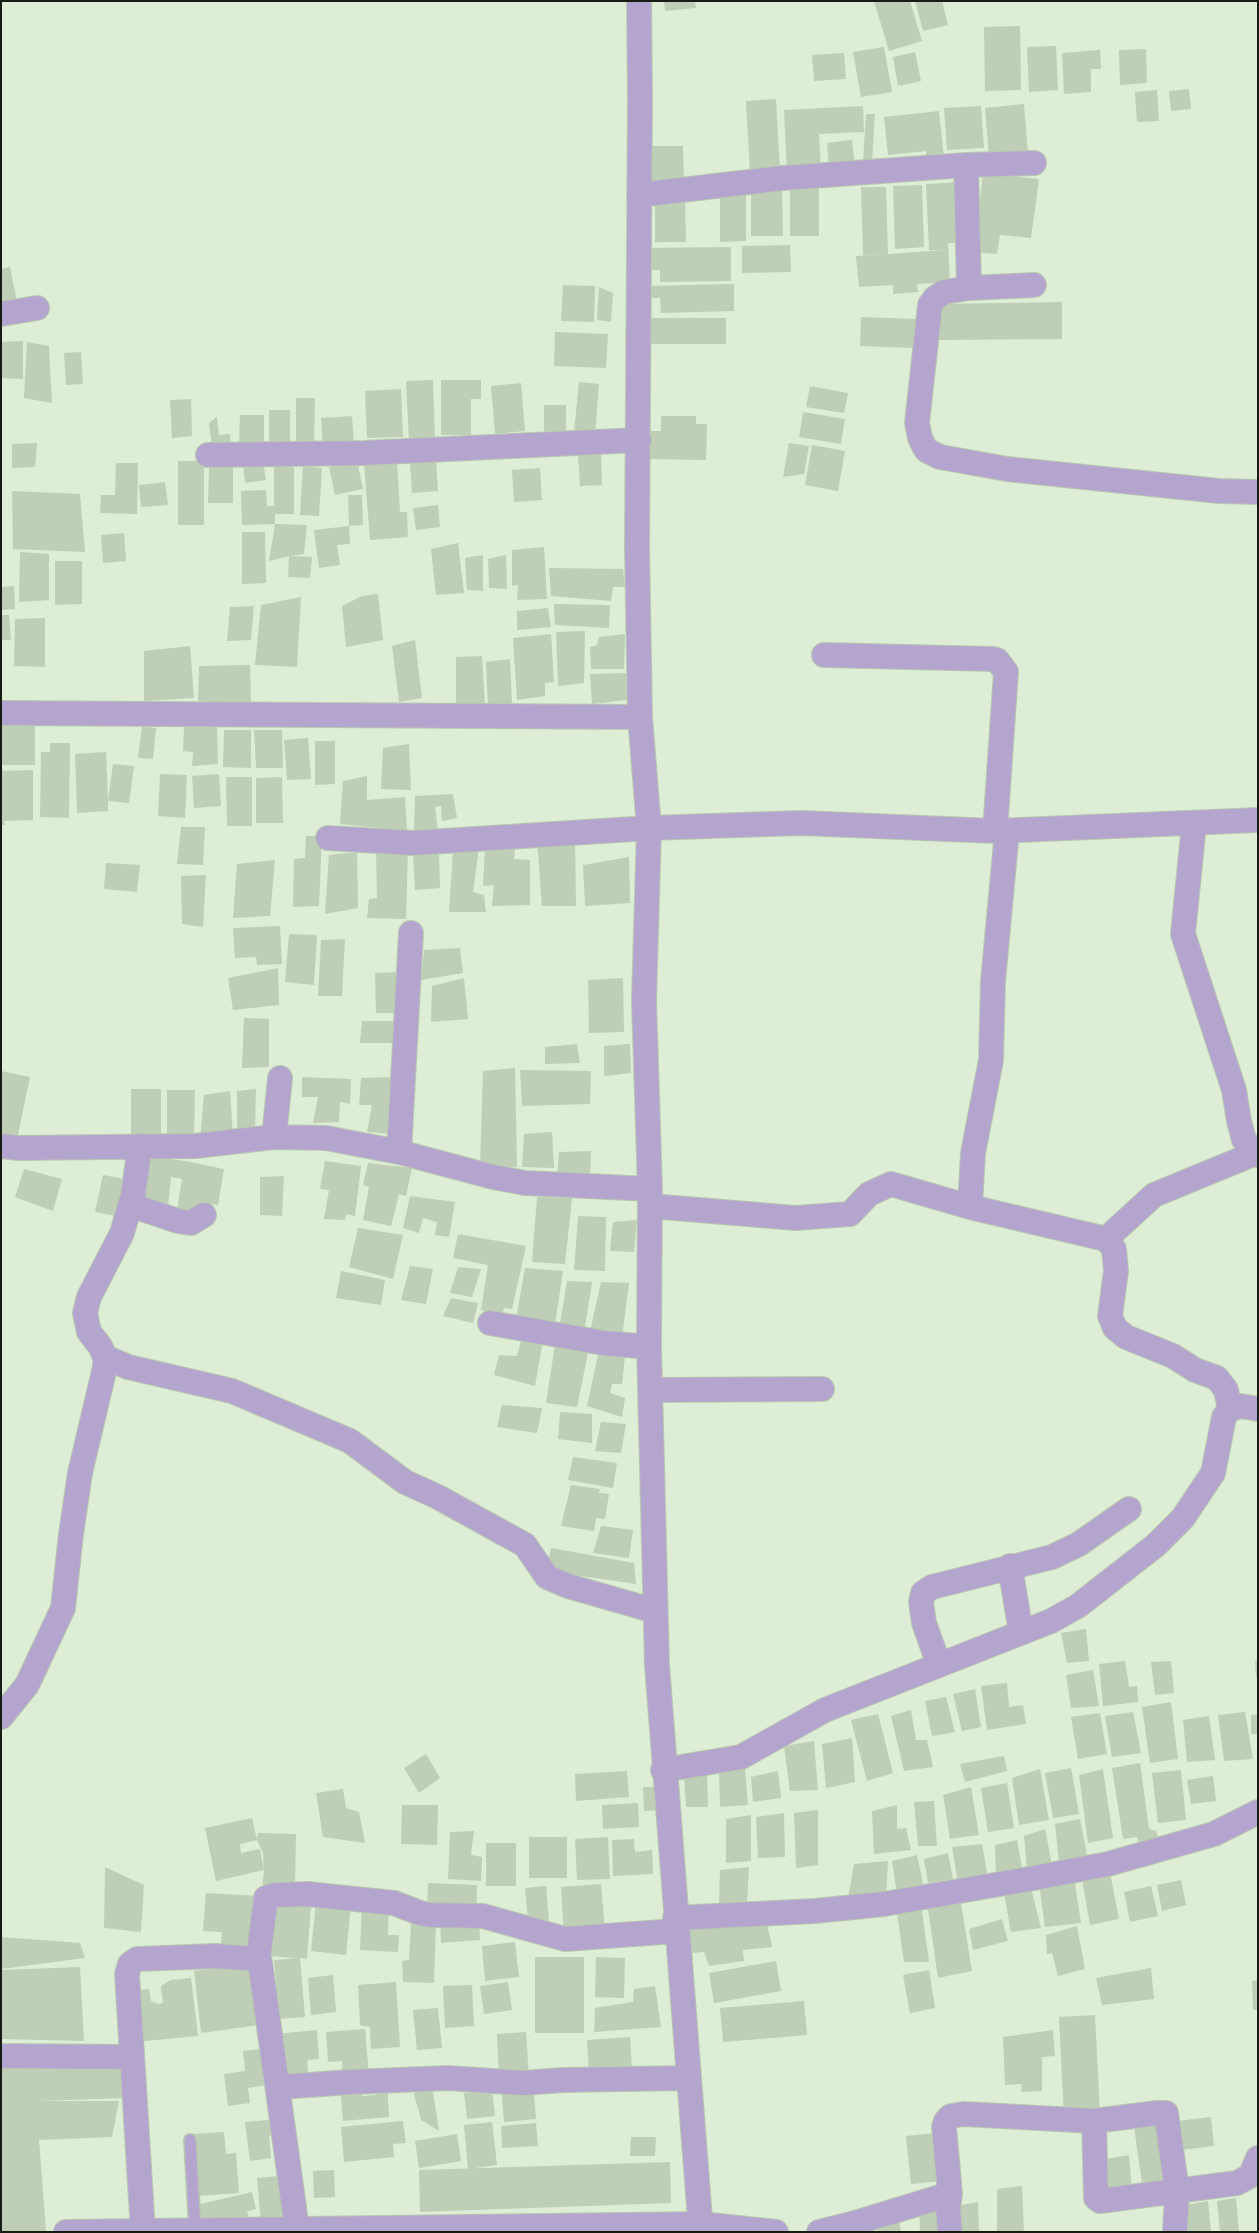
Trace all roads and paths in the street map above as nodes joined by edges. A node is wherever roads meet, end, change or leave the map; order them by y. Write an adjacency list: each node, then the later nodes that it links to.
1 (639, 1): 4 (street)
2 (1034, 164): 3 (street)
3 (966, 166): 4 (street); 6 (street)
4 (640, 195): 9 (street)
5 (1034, 285): 6 (street)
6 (969, 288): 11 (street)
7 (37, 308): 8 (street)
8 (1, 314)
9 (639, 440): 10 (street); 14 (street)
10 (208, 455)
11 (1258, 492)
12 (824, 655): 18 (street)
13 (1, 713): 14 (street)
14 (640, 717): 17 (street)
15 (1258, 820): 16 (street)
16 (1194, 824): 18 (street); 26 (street)
17 (649, 828): 18 (street); 19 (street); 27 (street)
18 (1001, 831): 29 (street)
19 (328, 838)
20 (411, 933): 25 (street)
21 (280, 1078): 22 (street)
22 (274, 1136): 24 (street); 25 (street)
23 (1, 1146): 24 (street)
24 (140, 1146): 28 (street)
25 (399, 1152): 27 (street)
26 (1257, 1154): 31 (street)
27 (650, 1198): 29 (street); 33 (street)
28 (130, 1205): 30 (street); 34 (street)
29 (970, 1207): 31 (street)
30 (204, 1215)
31 (1106, 1239): 38 (street)
32 (490, 1323): 33 (street)
33 (649, 1347): 36 (street)
34 (105, 1357): 41 (street); 44 (street)
35 (822, 1389): 36 (street)
36 (650, 1390): 41 (street)
37 (1258, 1409): 38 (street)
38 (1230, 1410): 42 (street)
39 (1129, 1509): 40 (street)
40 (1010, 1566): 42 (street); 43 (street)
41 (655, 1611): 45 (street)
42 (1021, 1633): 43 (street)
43 (939, 1665): 45 (street)
44 (1, 1717)
45 (663, 1770): 47 (street)
46 (1258, 1812): 47 (street)
47 (676, 1924): 48 (street); 51 (street)
48 (258, 1960): 50 (street); 52 (street)
49 (1, 2056): 50 (street)
50 (132, 2057): 62 (street)
51 (688, 2078): 52 (street); 58 (street)
52 (279, 2087): 59 (street)
53 (1094, 2121): 56 (street); 56 (street); 57 (street)
54 (190, 2140): 60 (lane)
55 (1258, 2158): 56 (street)
56 (1177, 2191): 67 (street)
57 (950, 2194): 65 (street); 66 (street)
58 (700, 2228): 61 (street); 64 (street)
59 (297, 2229): 60 (street); 61 (street)
60 (195, 2230): 62 (street)
61 (416, 2230)
62 (157, 2231): 63 (street)
63 (66, 2232)
64 (776, 2232)
65 (819, 2232)
66 (950, 2232)
67 (1176, 2232)

